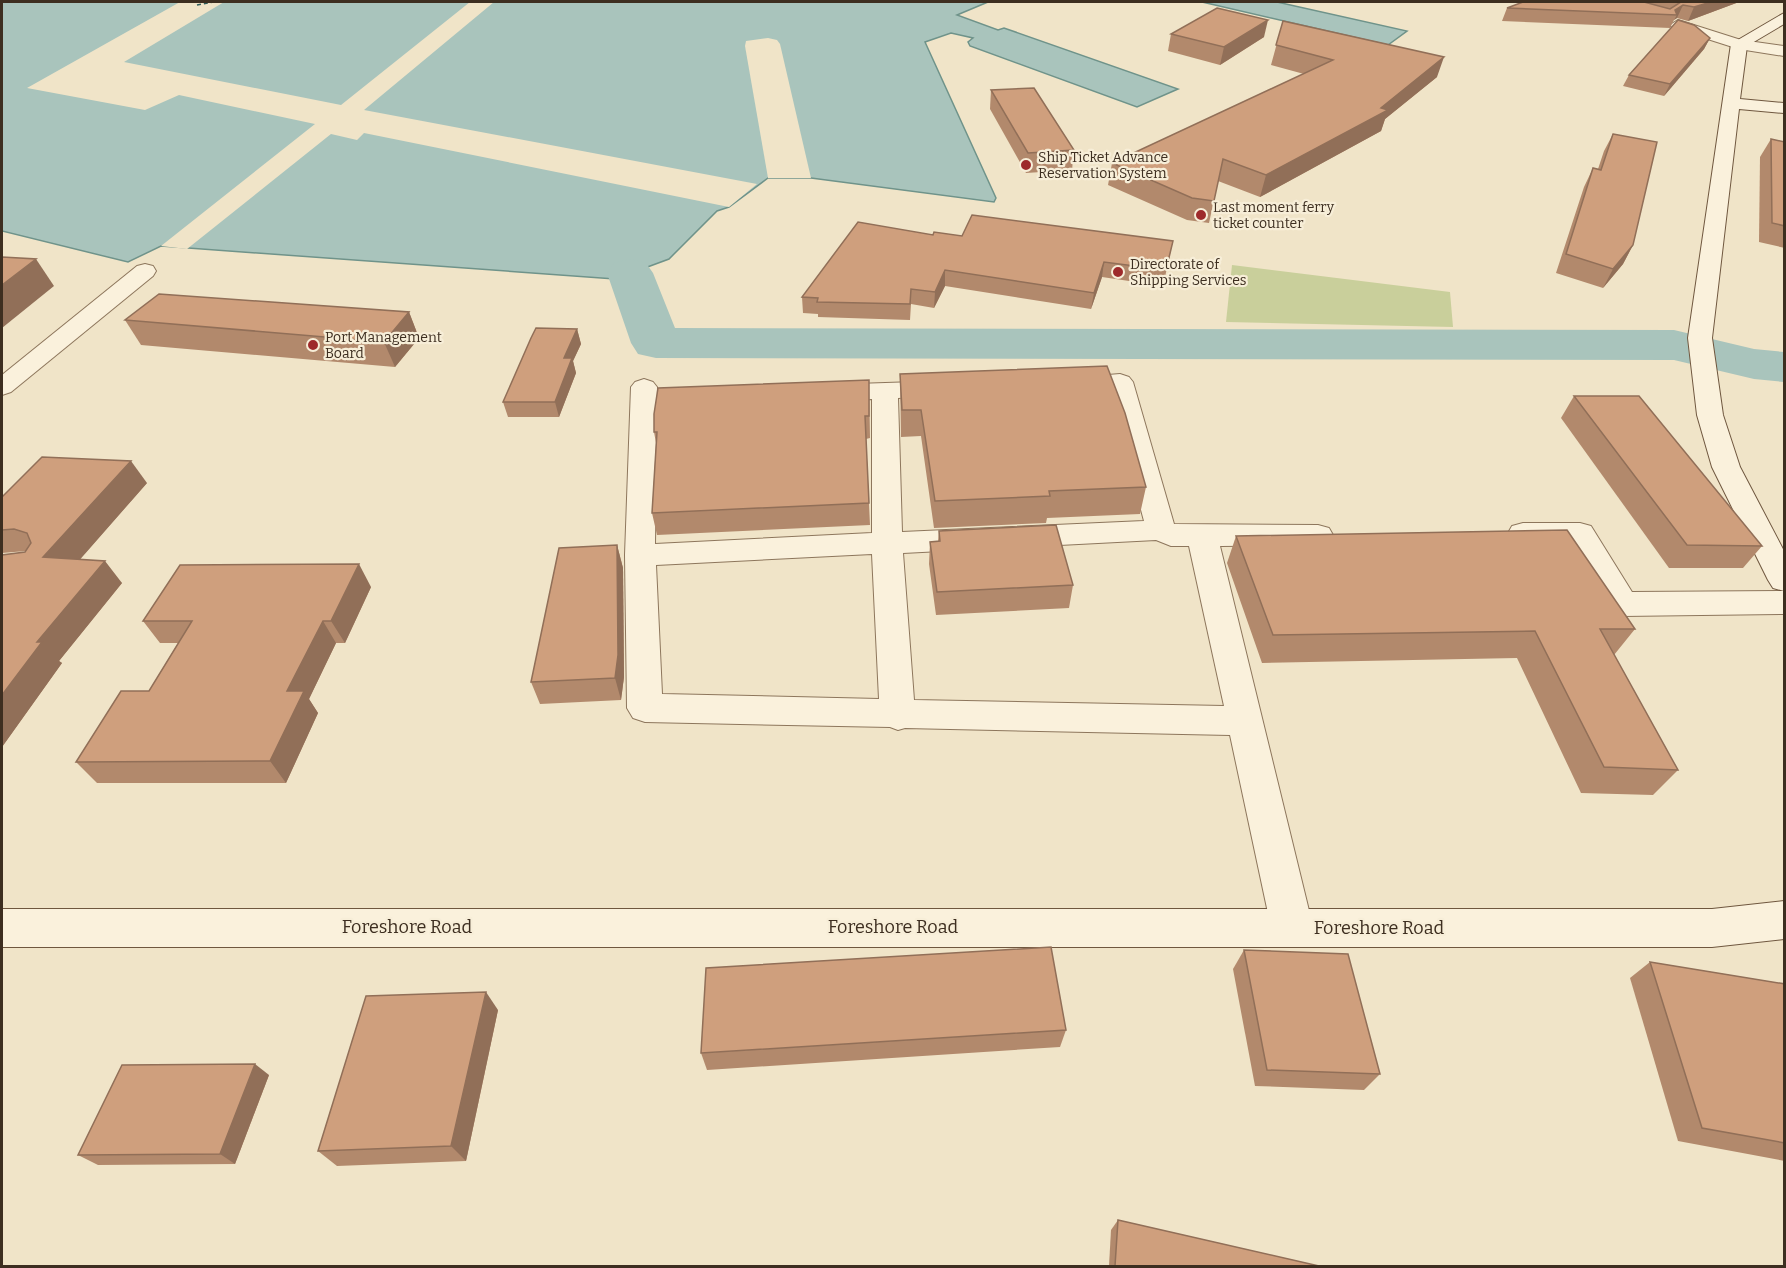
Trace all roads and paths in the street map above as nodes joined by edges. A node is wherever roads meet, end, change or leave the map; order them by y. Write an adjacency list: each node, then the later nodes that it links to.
1 (1785, 18): 3 (street)
2 (1678, 25): 3 (street)
3 (1739, 44): 4 (street); 5 (street)
4 (1785, 51)
5 (1733, 83): 6 (street); 7 (street)
6 (1785, 93)
7 (1730, 104): 8 (street); 22 (street)
8 (1785, 108)
9 (145, 271): 11 (street)
10 (1038, 385): 16 (street)
11 (2, 387)
12 (967, 388): 13 (street)
13 (885, 391): 14 (street); 20 (street)
14 (804, 394)
15 (650, 395): 21 (street)
16 (1161, 530): 19 (street); 20 (street)
17 (1497, 533): 23 (street)
18 (1344, 535): 19 (street)
19 (1202, 536): 25 (street)
20 (887, 543): 21 (street); 24 (street)
21 (640, 555): 24 (street)
22 (1785, 580)
23 (1785, 603)
24 (898, 716): 25 (street)
25 (1244, 721): 27 (street)
26 (1785, 920): 27 (street, Foreshore Road)
27 (1292, 927): 28 (street, Foreshore Road)
28 (2, 928)

